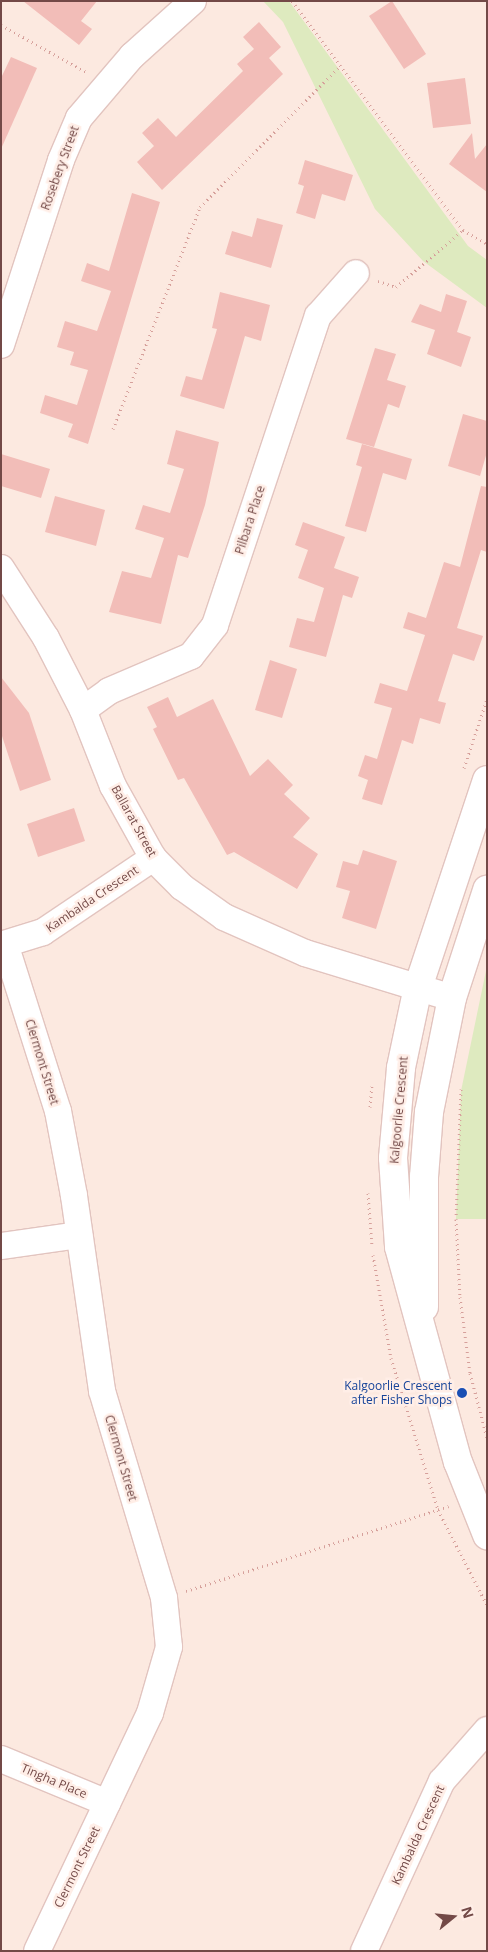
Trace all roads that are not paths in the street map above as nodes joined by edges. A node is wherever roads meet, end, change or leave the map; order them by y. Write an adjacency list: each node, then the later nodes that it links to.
1 (193, 1): 3 (street, Rosebery Street)
2 (356, 273): 5 (street, Pilbara Place)
3 (1, 345)
4 (1, 568): 5 (street, Ballarat Street)
5 (83, 710): 7 (street, Ballarat Street)
6 (487, 780): 10 (street, Kalgoorlie Crescent)
7 (153, 858): 9 (street, Kambalda Crescent); 10 (street, Ballarat Street)
8 (487, 890): 11 (street, Kalgoorlie Crescent)
9 (3, 944): 12 (street, Clermont Street)
10 (418, 986): 11 (street, Ballarat Street); 14 (street, Kalgoorlie Crescent)
11 (452, 998): 14 (street, Kalgoorlie Crescent)
12 (79, 1235): 13 (street); 18 (street, Clermont Street)
13 (1, 1246)
14 (423, 1328): 15 (street, Kalgoorlie Crescent)
15 (487, 1535)
16 (487, 1730): 20 (street, Kambalda Crescent)
17 (1, 1759): 18 (street, Tingha Place)
18 (107, 1803): 19 (street, Clermont Street)
19 (36, 1951)
20 (364, 1951)

